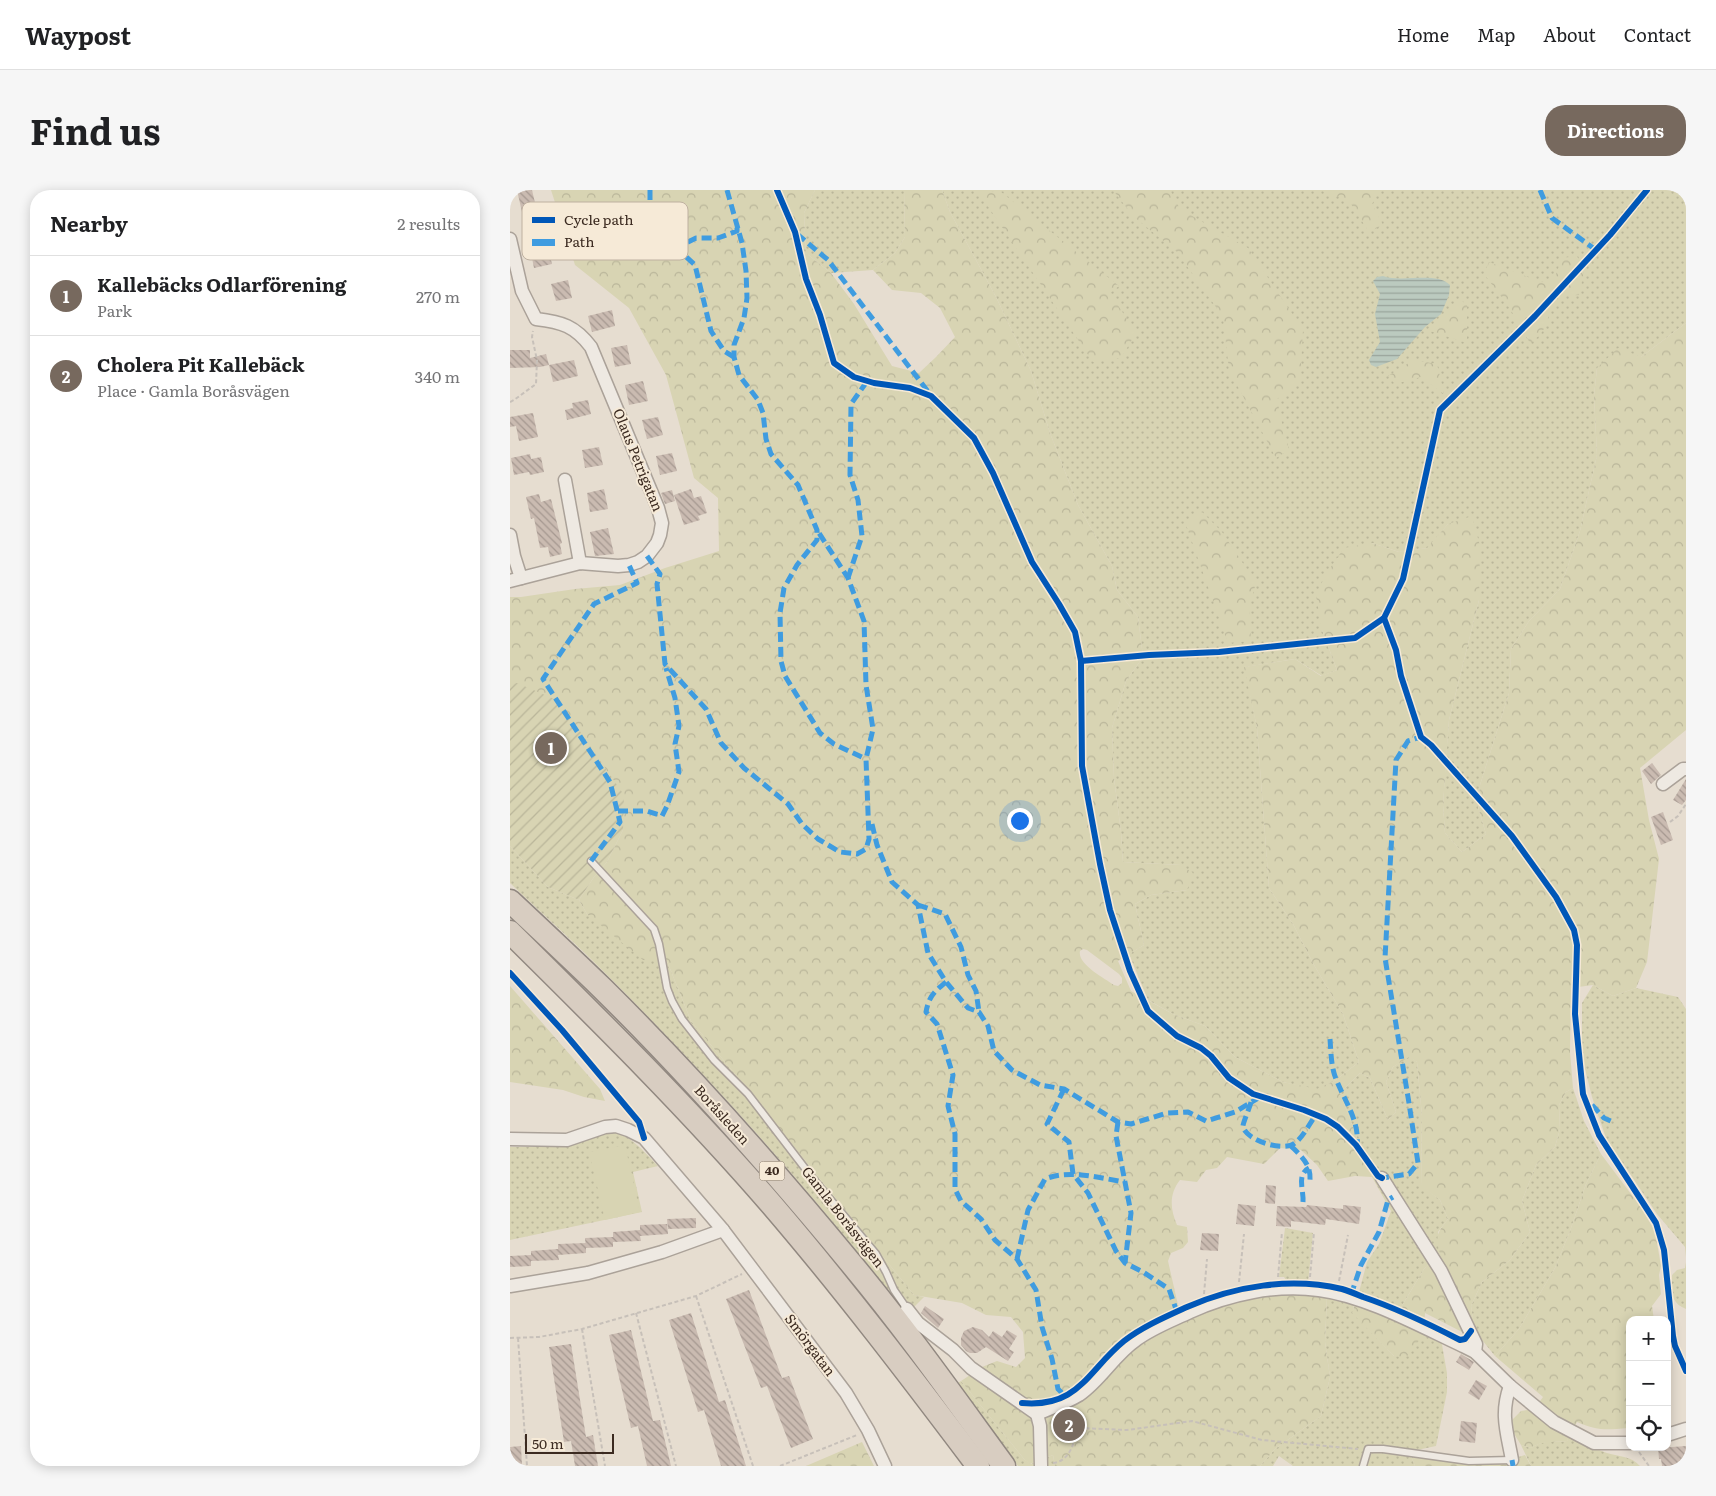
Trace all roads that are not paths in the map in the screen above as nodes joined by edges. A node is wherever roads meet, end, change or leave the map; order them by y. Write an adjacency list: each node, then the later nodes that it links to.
1 (510, 239): 4 (street, Olaus Petrigatan)
2 (565, 480): 4 (street)
3 (510, 535): 5 (street)
4 (580, 563): 5 (street, Olaus Petrigatan)
5 (515, 580)
6 (1686, 769): 7 (street)
7 (1663, 784)
8 (591, 860): 15 (lane, Gamla Boråsvägen)
9 (510, 901): 25 (highway, Boråsleden / 40)
10 (510, 932): 24 (highway, Boråsleden / 40)
11 (510, 1139): 13 (street, Smörgatan)
12 (1382, 1178): 16 (street)
13 (724, 1230): 14 (street); 23 (street, Smörgatan)
14 (510, 1286)
15 (907, 1309): 18 (street, Gamla Boråsvägen)
16 (1475, 1352): 17 (street); 18 (street)
17 (1510, 1386): 21 (street); 22 (street)
18 (1037, 1414): 26 (street)
19 (1686, 1429): 20 (street)
20 (1671, 1434)
21 (1626, 1443)
22 (1512, 1460): 27 (lane)
23 (885, 1466)
24 (978, 1466)
25 (1004, 1466)
26 (1040, 1466)
27 (1363, 1466)

